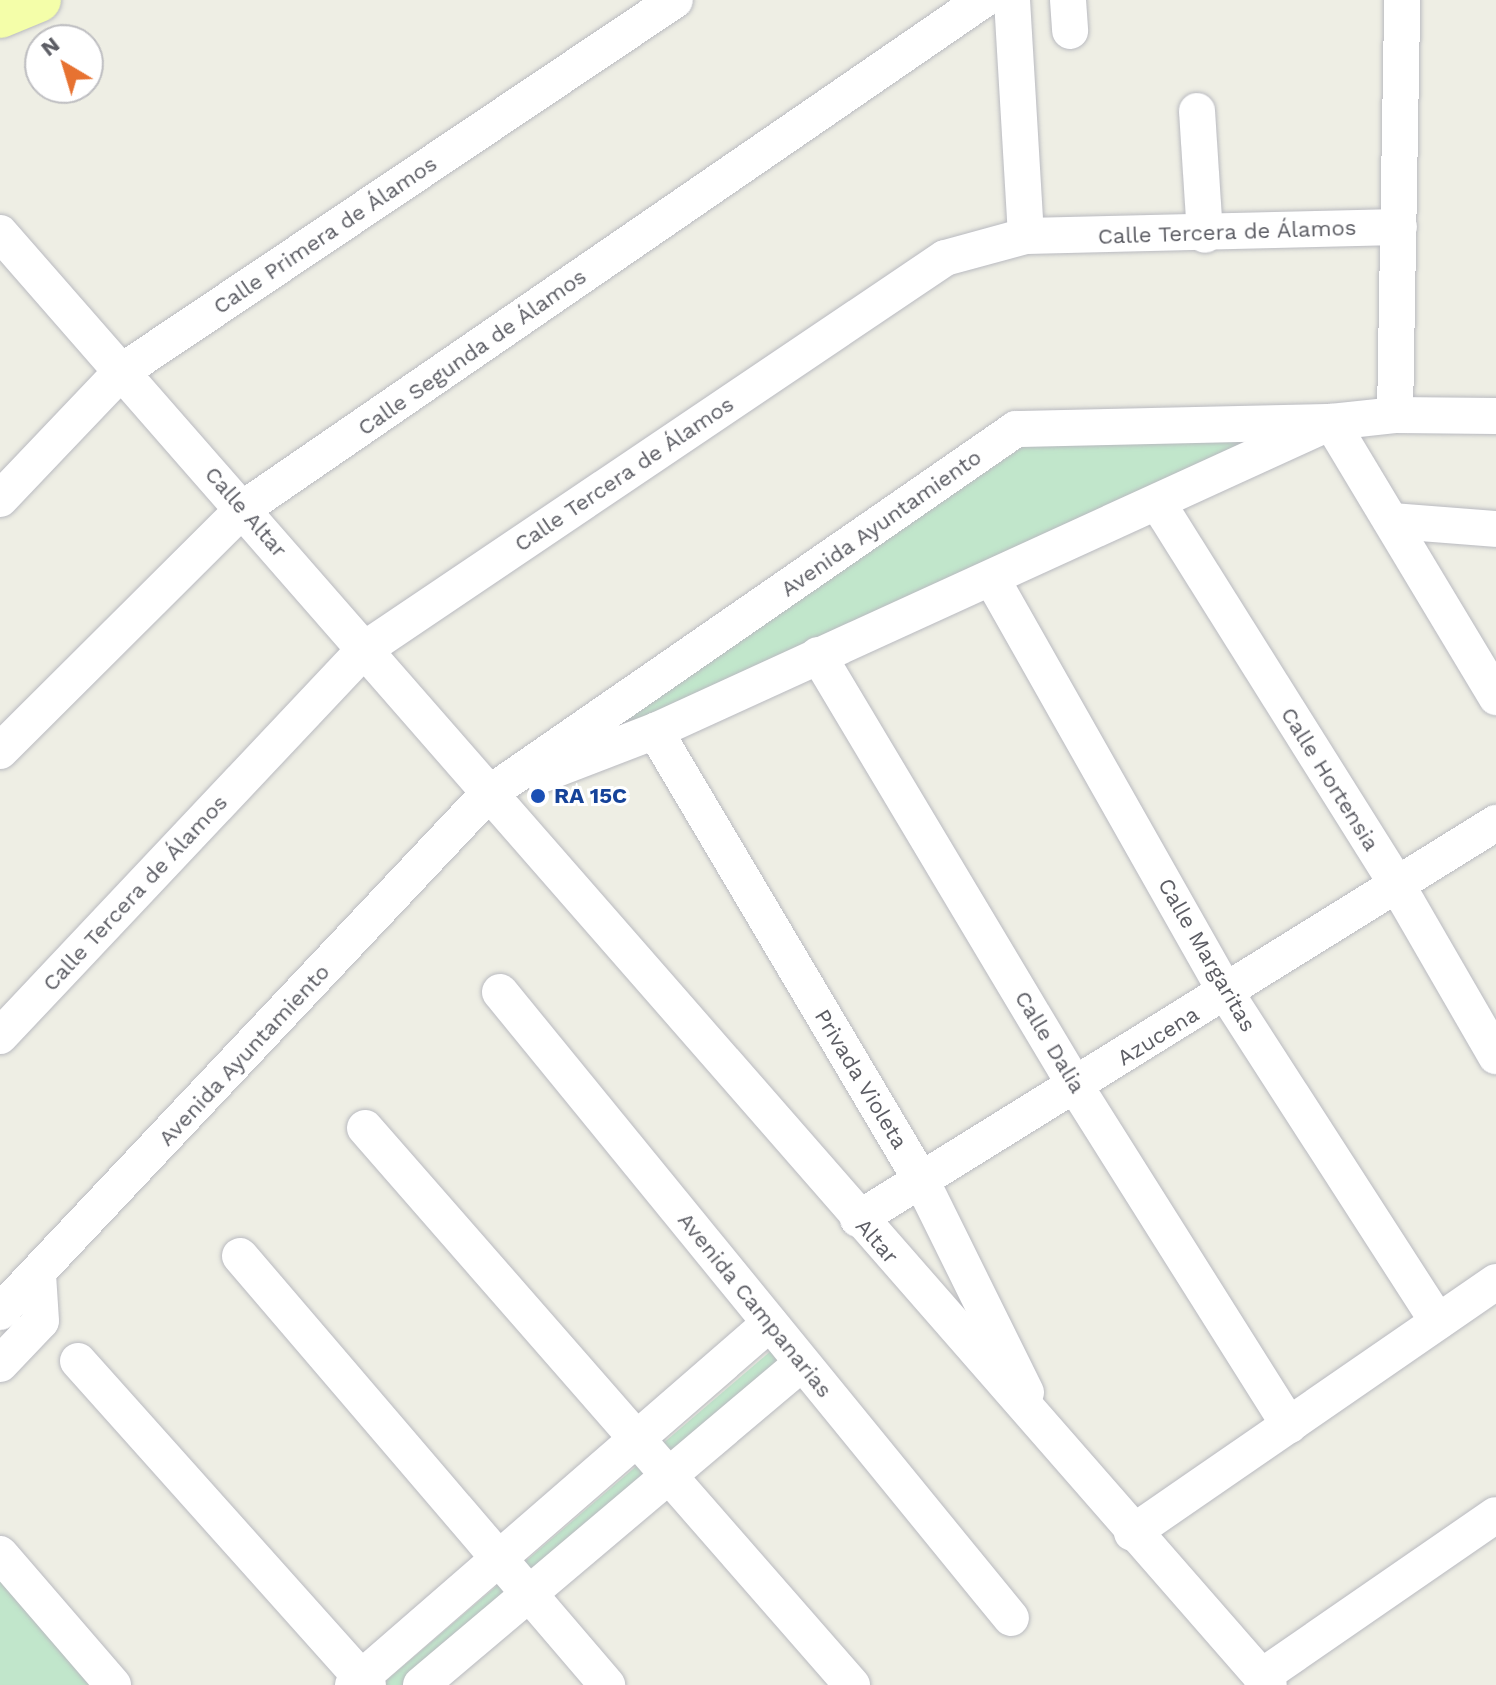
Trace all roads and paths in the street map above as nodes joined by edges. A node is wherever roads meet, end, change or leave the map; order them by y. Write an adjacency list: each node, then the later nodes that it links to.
1 (39, 0): 6 (main road)
2 (675, 0): 12 (street, Calle Primera de Álamos)
3 (983, 0): 18 (street, Calle Segunda de Álamos)
4 (1012, 0): 11 (street)
5 (1402, 0): 8 (street)
6 (0, 16)
7 (1197, 111): 10 (street)
8 (1399, 227): 10 (street, Calle Tercera de Álamos); 13 (street)
9 (0, 233): 12 (street, Calle Altar)
10 (1205, 235): 11 (street, Calle Tercera de Álamos)
11 (1026, 236): 22 (street, Calle Tercera de Álamos)
12 (121, 372): 16 (street, Calle Primera de Álamos); 18 (street, Calle Altar)
13 (1395, 415): 14 (street, Avenida Ayuntamiento); 15 (street, Avenida Ayuntamiento)
14 (1496, 416)
15 (1331, 422): 17 (street, Avenida Ayuntamiento); 19 (street); 27 (street, Avenida Ayuntamiento)
16 (0, 499)
17 (1159, 505): 21 (street, Avenida Ayuntamiento); 29 (street, Calle Hortensia)
18 (244, 508): 22 (street, Calle Altar); 26 (street, Calle Segunda de Álamos)
19 (1394, 521): 20 (street); 24 (street)
20 (1496, 529)
21 (992, 579): 23 (street, Avenida Ayuntamiento); 31 (street, Calle Margaritas)
22 (365, 649): 27 (street, Calle Altar); 32 (street, Calle Tercera de Álamos)
23 (818, 655): 25 (street, Avenida Ayuntamiento); 34 (street, Calle Dalia)
24 (1496, 697)
25 (655, 731): 27 (street, Avenida Ayuntamiento); 36 (street, Privada Violeta)
26 (0, 751)
27 (487, 795): 37 (street, Altar); 39 (street, Avenida Ayuntamiento)
28 (1496, 823): 29 (street, Azucena)
29 (1396, 883): 31 (street, Azucena); 33 (street, Calle Hortensia)
30 (500, 992): 43 (street, Avenida Campanarias)
31 (1226, 993): 34 (street, Azucena); 42 (street, Calle Margaritas)
32 (0, 1036)
33 (1496, 1056)
34 (1076, 1087): 36 (street, Azucena); 47 (street, Calle Dalia)
35 (365, 1128): 48 (street)
36 (921, 1180): 37 (street, Azucena); 49 (street, Privada Violeta)
37 (858, 1219): 49 (street, Altar)
38 (240, 1256): 54 (street)
39 (38, 1275): 41 (street, Avenida Ayuntamiento); 46 (street)
40 (1496, 1282): 42 (street)
41 (0, 1312)
42 (1438, 1322): 47 (street)
43 (770, 1323): 45 (street, Avenida Campanarias); 48 (street)
44 (78, 1361): 58 (street)
45 (802, 1363): 50 (street); 56 (street, Avenida Campanarias)
46 (0, 1364)
47 (1289, 1425): 52 (street)
48 (638, 1437): 50 (street); 54 (street)
49 (1049, 1437): 52 (street, Altar)
50 (669, 1474): 55 (street); 62 (street)
51 (1496, 1515): 57 (street)
52 (1132, 1533): 57 (street, Altar)
53 (0, 1554): 59 (street)
54 (501, 1557): 55 (street); 58 (street)
55 (532, 1595): 60 (street); 61 (street)
56 (1011, 1618)
57 (1265, 1681)
58 (361, 1682)
59 (113, 1685)
60 (421, 1685)
61 (607, 1685)
62 (852, 1685)

